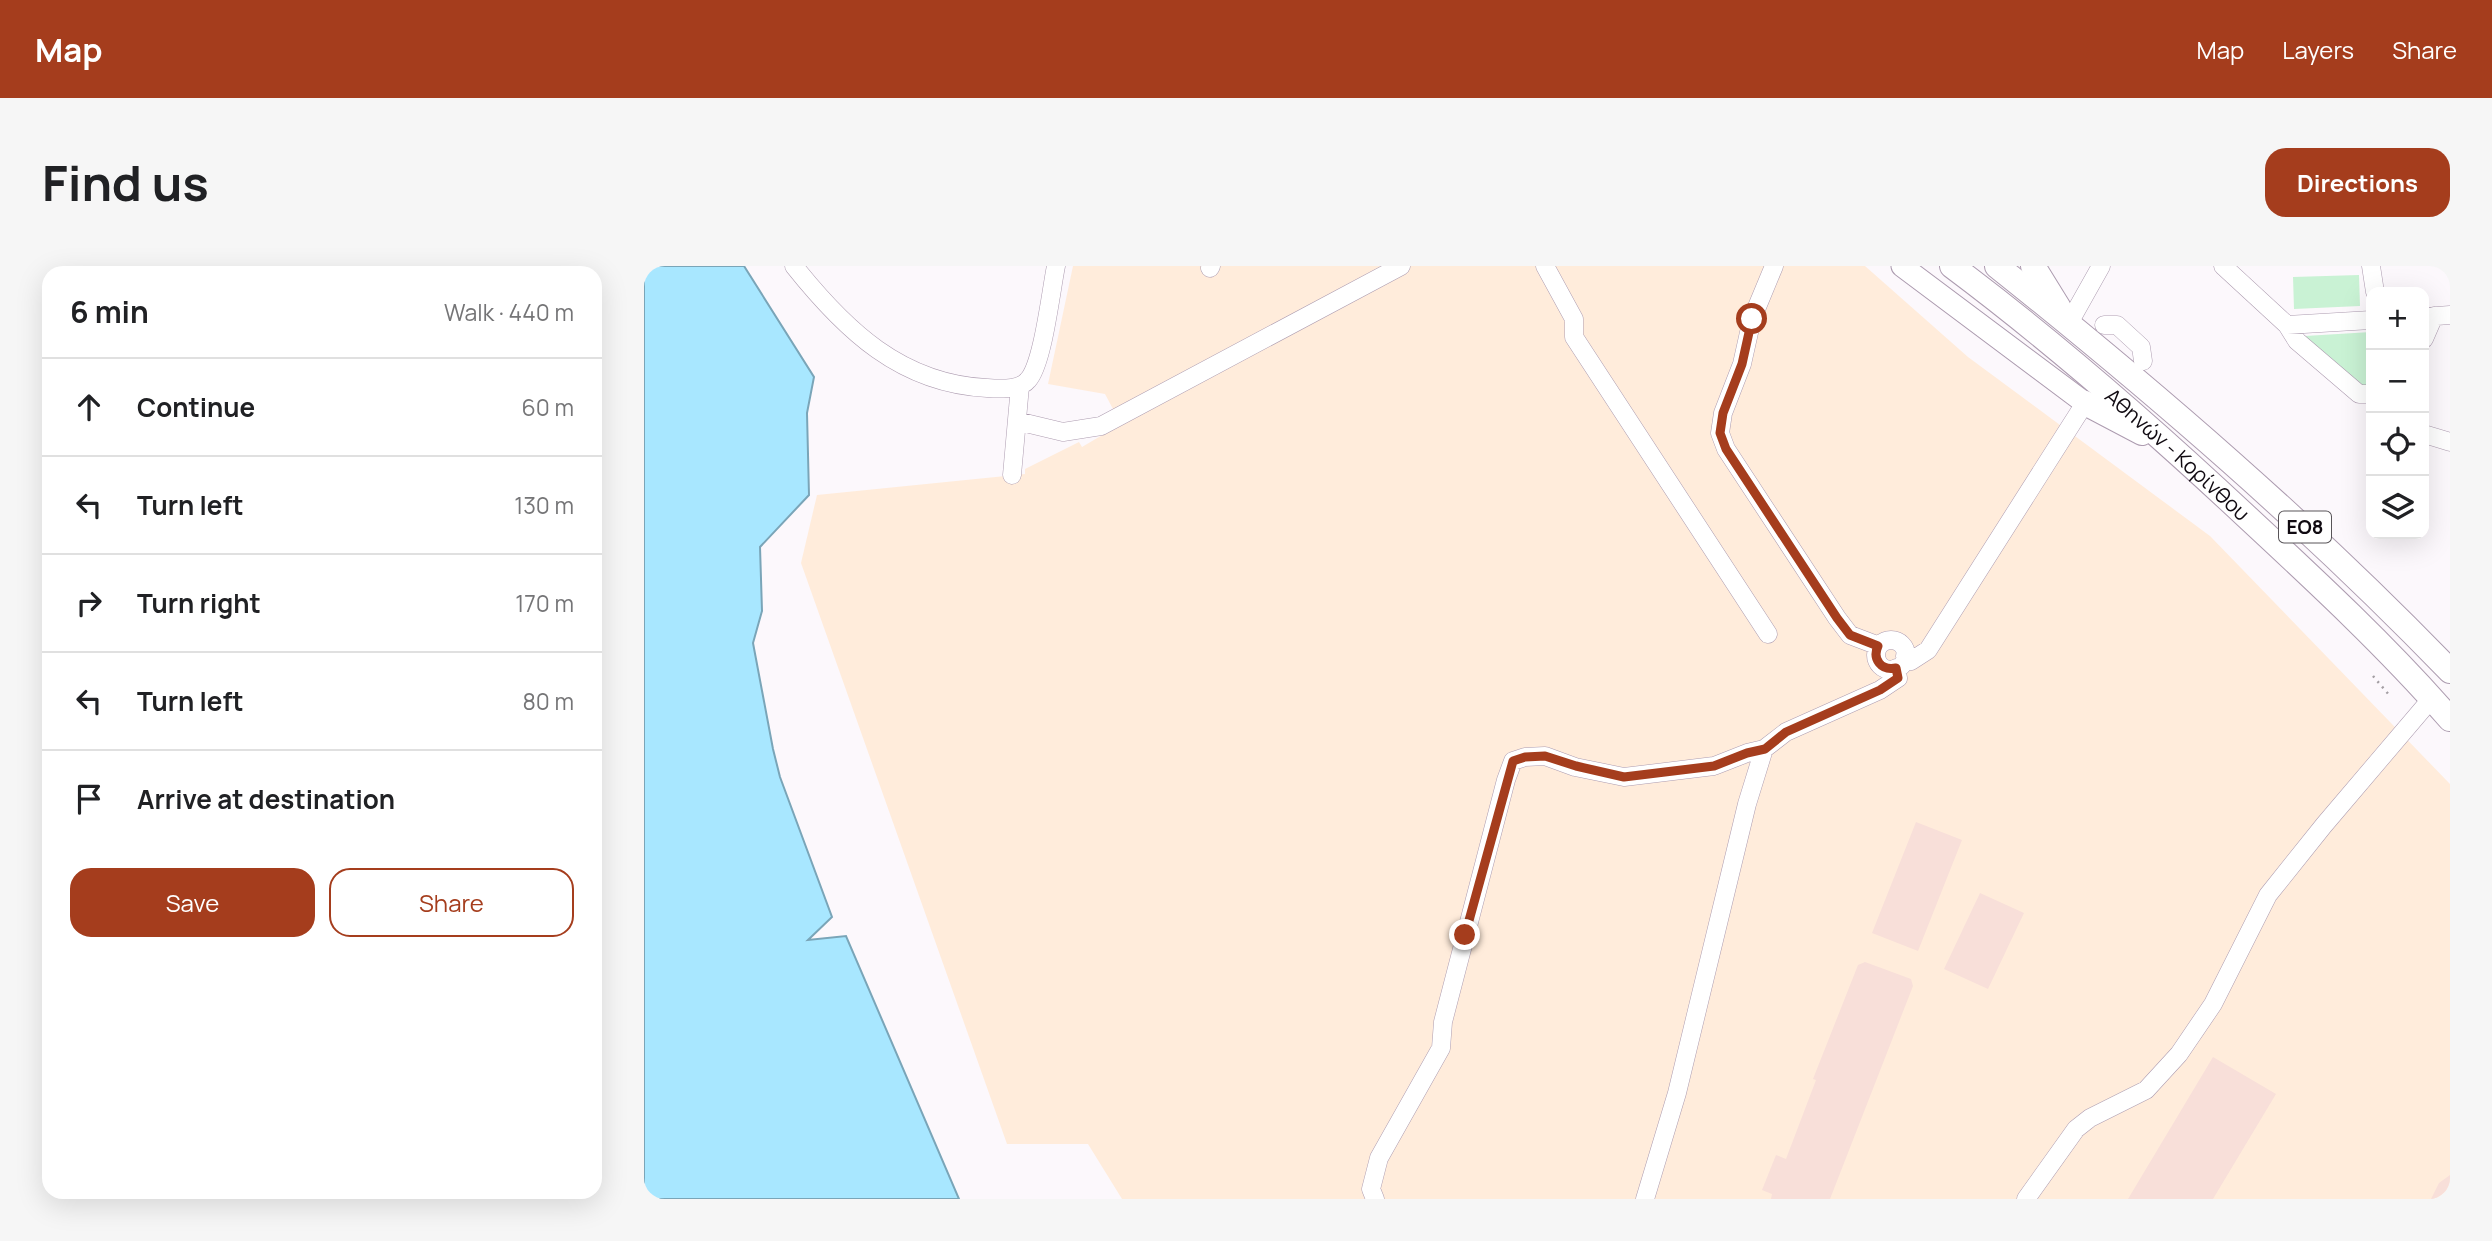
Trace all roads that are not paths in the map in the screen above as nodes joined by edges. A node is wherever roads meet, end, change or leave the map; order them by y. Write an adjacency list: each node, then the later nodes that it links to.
1 (794, 266): 19 (street)
2 (1056, 266): 19 (street)
3 (1401, 266): 22 (street)
4 (1545, 266): 27 (street)
5 (1774, 266): 28 (street)
6 (1902, 266): 21 (main road)
7 (1952, 266): 25 (highway, Αθηνών - Κορίνθου / ΕΟ8)
8 (1997, 266): 15 (highway, Αθηνών - Κορίνθου / ΕΟ8)
9 (2033, 266): 15 (highway)
10 (2101, 266): 15 (street)
11 (2222, 266): 17 (street)
12 (2371, 266): 13 (street)
13 (2374, 287)
14 (2366, 320): 17 (street)
15 (2069, 323): 29 (highway, Αθηνών - Κορίνθου / ΕΟ8)
16 (2104, 325): 18 (street)
17 (2287, 325): 20 (street)
18 (2143, 361)
19 (1020, 386): 22 (street)
20 (2366, 394)
21 (2085, 403): 25 (highway); 28 (street)
22 (1017, 421): 26 (street)
23 (2429, 436): 24 (street)
24 (2450, 442)
25 (2182, 455): 30 (highway, Αθηνών - Κορίνθου / ΕΟ8)
26 (1012, 475)
27 (1768, 634)
28 (1904, 665): 32 (street)
29 (2450, 671)
30 (2432, 698): 31 (highway, Αθηνών - Κορίνθου / ΕΟ8); 35 (street)
31 (2450, 719)
32 (1765, 749): 33 (street); 34 (street)
33 (1375, 1199)
34 (1644, 1199)
35 (2026, 1199)

